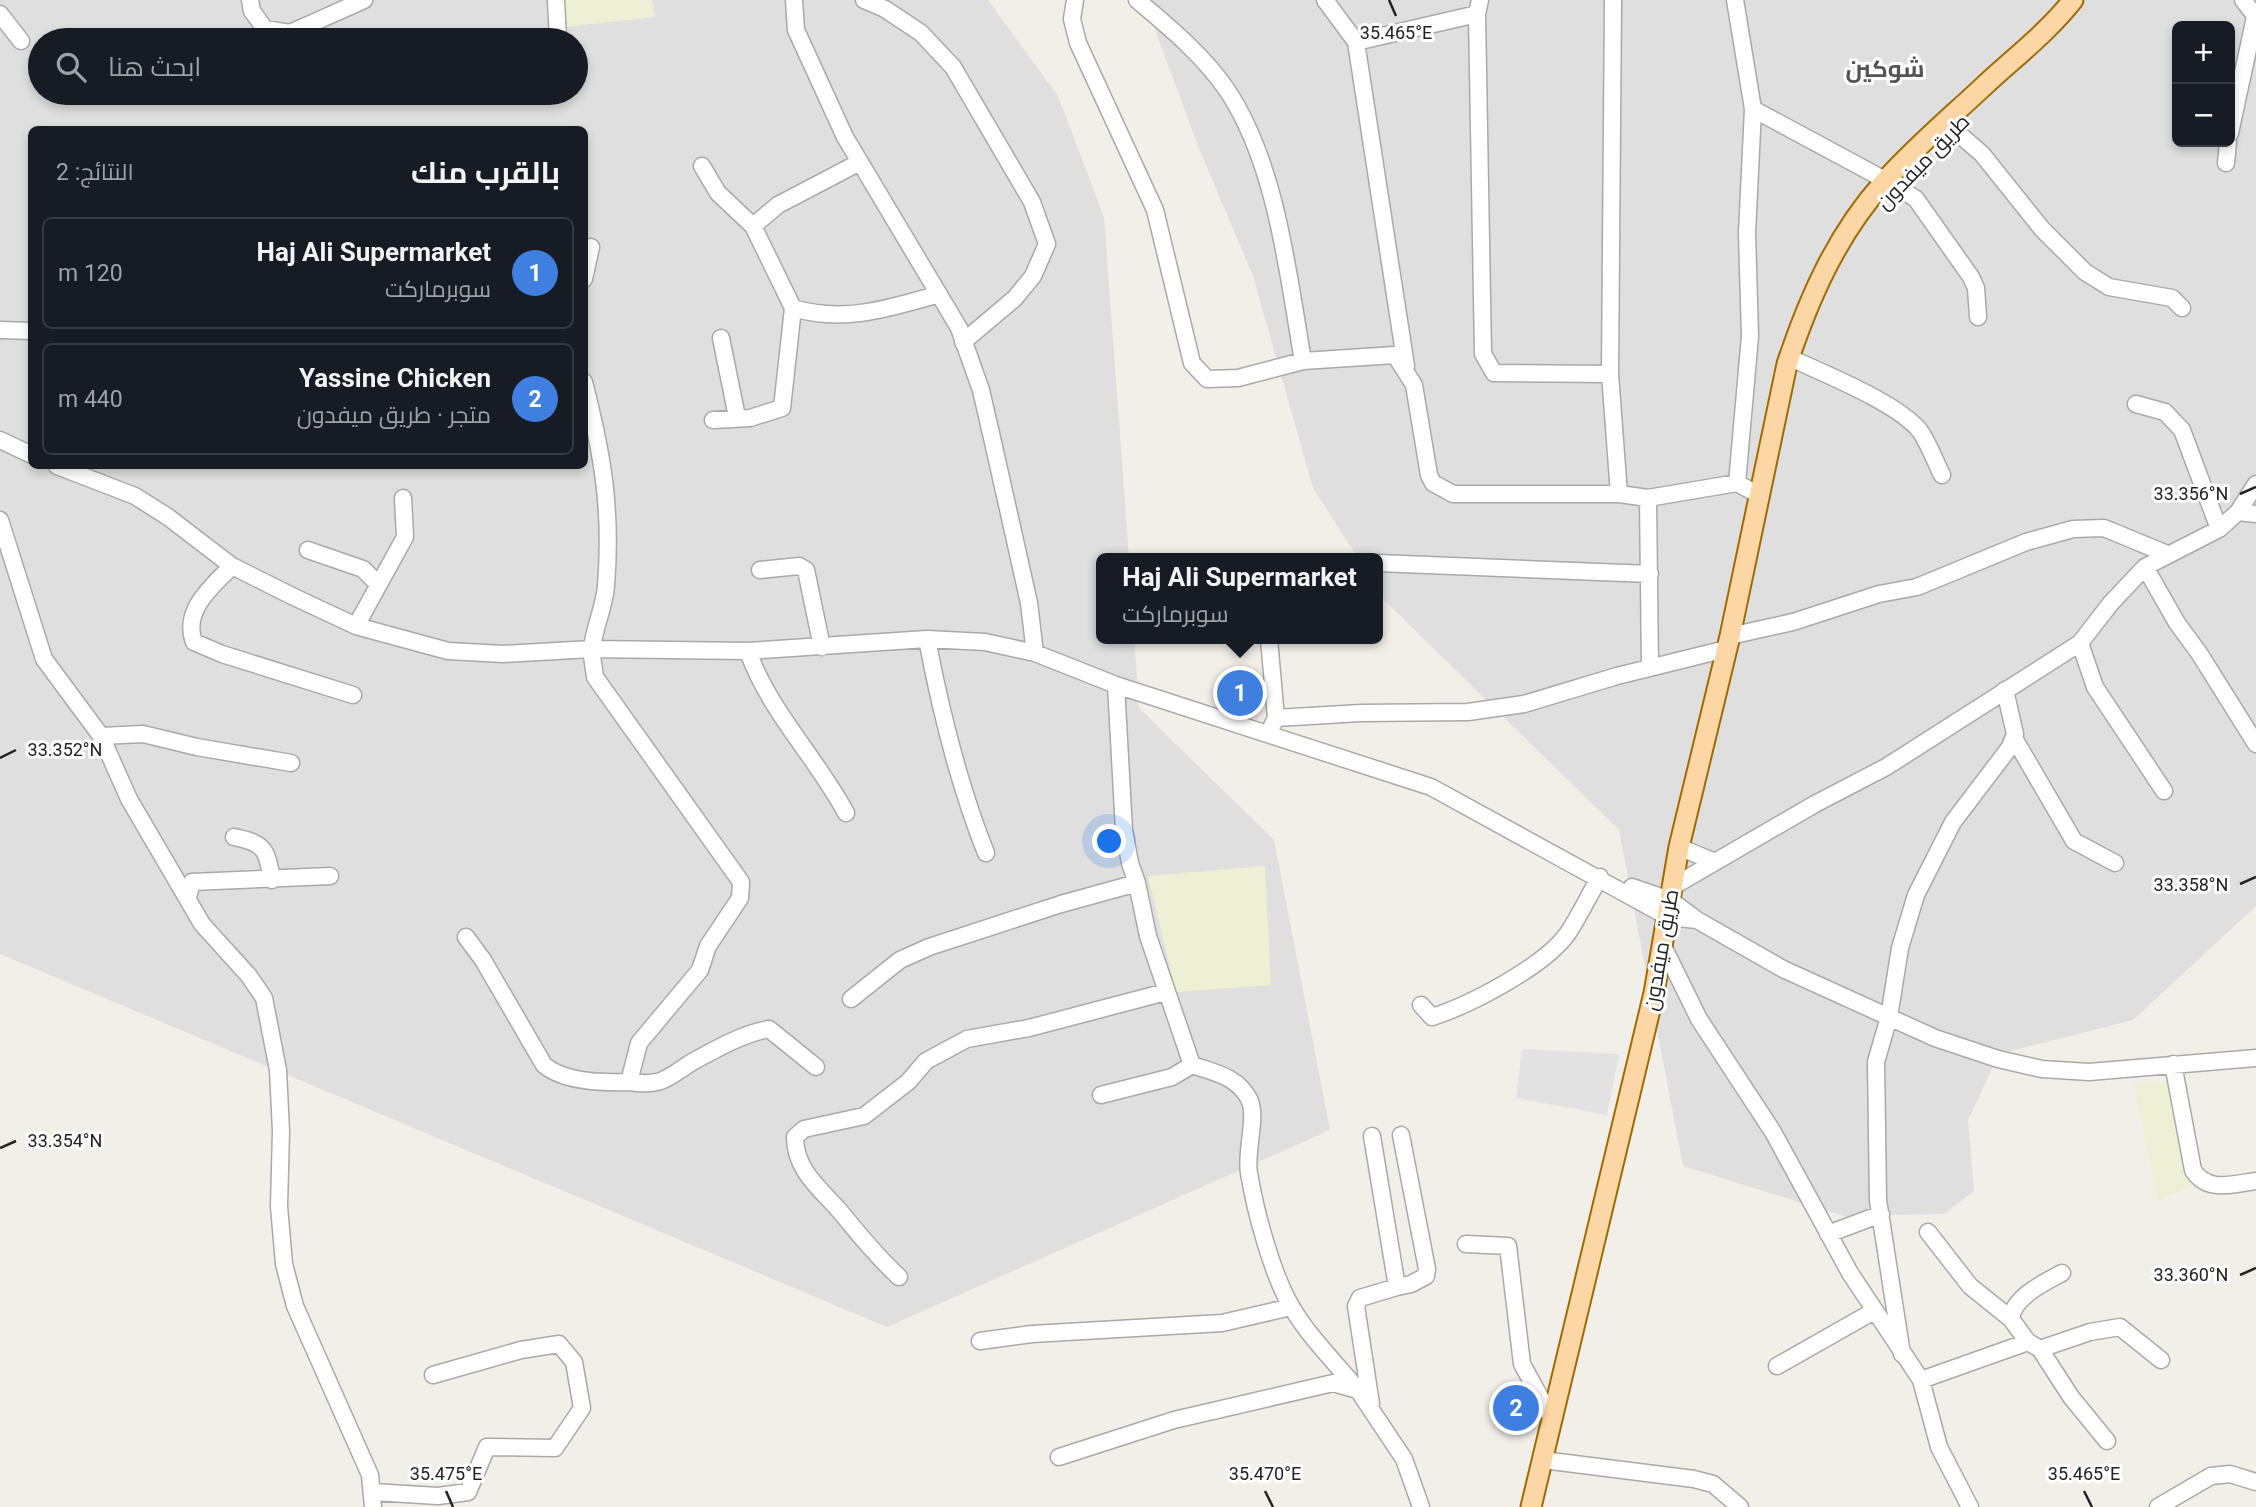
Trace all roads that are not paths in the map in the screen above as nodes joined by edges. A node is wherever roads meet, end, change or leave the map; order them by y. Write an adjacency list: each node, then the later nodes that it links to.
1 (250, 0): 17 (street)
2 (364, 0): 18 (street)
3 (556, 0): 19 (street)
4 (794, 0): 26 (street)
5 (864, 0): 40 (street)
6 (1075, 0): 42 (street)
7 (1137, 0): 42 (street)
8 (1325, 0): 21 (street)
9 (1613, 0): 44 (street)
10 (1735, 0): 22 (street)
11 (2073, 0): 29 (main road, طريق ميفدون)
12 (2085, 0): 24 (main road, طريق ميفدون)
13 (2243, 0): 16 (street)
14 (1479, 7): 21 (street); 44 (street)
15 (0, 14): 20 (street)
16 (2256, 17): 23 (street)
17 (264, 28)
18 (301, 28)
19 (557, 28)
20 (21, 41)
21 (1356, 42): 43 (street)
22 (1753, 109): 29 (street); 54 (street)
23 (2235, 111)
24 (1953, 129): 29 (main road, طريق ميفدون); 34 (street)
25 (2227, 147): 27 (street)
26 (860, 162): 30 (street); 33 (street)
27 (2225, 163)
28 (702, 166): 30 (street)
29 (1891, 183): 36 (street); 41 (main road, طريق ميفدون); 45 (main road, طريق ميفدون)
30 (752, 226): 35 (street)
31 (591, 247): 32 (street)
32 (588, 261)
33 (936, 295): 35 (street); 40 (street)
34 (2182, 308)
35 (793, 309): 48 (street)
36 (1978, 317)
37 (0, 330): 38 (street)
38 (28, 331)
39 (720, 338): 48 (street)
40 (963, 342): 80 (street)
41 (1795, 360): 45 (main road, طريق ميفدون); 53 (street)
42 (1303, 361): 43 (street)
43 (1407, 373): 57 (street)
44 (1610, 374): 57 (street)
45 (1783, 391): 56 (main road, طريق ميفدون)
46 (588, 396): 78 (street)
47 (2136, 404): 63 (street)
48 (737, 417): 49 (street)
49 (713, 420)
50 (0, 440): 51 (street)
51 (28, 453)
52 (65, 469): 67 (street)
53 (1942, 475)
54 (1737, 483): 56 (street); 59 (street)
55 (2256, 484): 60 (street)
56 (1757, 494): 74 (main road, طريق ميفدون)
57 (1619, 495): 59 (street)
58 (403, 498): 71 (street)
59 (1648, 498): 70 (street)
60 (2238, 512): 61 (street); 63 (street)
61 (2256, 514)
62 (0, 520): 87 (street)
63 (2219, 528): 65 (street)
64 (308, 550): 71 (street)
65 (2167, 554): 68 (street); 74 (street)
66 (1383, 563): 70 (street)
67 (232, 566): 72 (street); 84 (street)
68 (2145, 567): 75 (street); 89 (street)
69 (760, 570): 77 (street)
70 (1650, 574): 81 (street)
71 (377, 583): 72 (street)
72 (356, 626): 78 (street)
73 (928, 639): 77 (street); 80 (street); 95 (street)
74 (1728, 642): 81 (street); 94 (main road, طريق ميفدون)
75 (2080, 643): 83 (street); 91 (street)
76 (1269, 644): 85 (street)
77 (822, 647): 79 (street)
78 (592, 649): 79 (street); 116 (street)
79 (748, 651): 92 (street)
80 (1035, 653): 82 (street)
81 (1650, 668): 85 (street)
82 (1116, 685): 86 (street); 101 (street)
83 (2004, 690): 88 (street); 96 (street)
84 (353, 695)
85 (1276, 718): 86 (street)
86 (1269, 735): 99 (street)
87 (102, 736): 90 (street); 102 (street)
88 (2014, 738): 97 (street); 111 (street)
89 (2256, 744)
90 (291, 763)
91 (2164, 791)
92 (846, 813)
93 (234, 837): 100 (street)
94 (1679, 847): 96 (street); 103 (main road, طريق ميفدون)
95 (986, 853)
96 (1715, 862): 103 (street)
97 (2115, 863)
98 (330, 876): 100 (street)
99 (1600, 877): 103 (street); 110 (street)
100 (272, 880): 102 (street)
101 (1137, 883): 106 (street); 109 (street)
102 (188, 897): 145 (street)
103 (1670, 901): 105 (main road, طريق ميفدون); 111 (street)
104 (466, 937): 116 (street)
105 (1663, 946): 107 (main road, طريق ميفدون); 108 (street)
106 (1167, 992): 114 (street); 126 (street)
107 (1654, 993): 108 (street); 140 (main road, طريق ميفدون)
108 (1687, 997): 123 (street)
109 (852, 999)
110 (1421, 1005)
111 (1889, 1017): 113 (street); 121 (street)
112 (2256, 1058): 113 (street)
113 (2173, 1064): 120 (street)
114 (1192, 1065): 117 (street); 128 (street)
115 (816, 1067): 116 (street)
116 (629, 1082)
117 (1101, 1096)
118 (1401, 1135): 127 (street)
119 (1372, 1136): 127 (street)
120 (2256, 1181)
121 (1881, 1214): 123 (street); 133 (street)
122 (1928, 1232): 130 (street)
123 (1828, 1234): 129 (street)
124 (1466, 1244): 140 (street)
125 (2062, 1273): 130 (street)
126 (899, 1277)
127 (1397, 1287): 139 (street)
128 (1291, 1307): 131 (street); 138 (street)
129 (1874, 1311): 133 (street); 135 (street)
130 (2011, 1319): 132 (street)
131 (980, 1341)
132 (2034, 1345): 134 (street); 137 (street); 141 (street)
133 (1902, 1354): 137 (street)
134 (2161, 1360)
135 (1777, 1366)
136 (432, 1375): 145 (street)
137 (1921, 1380): 149 (street)
138 (1358, 1390): 139 (street); 142 (street)
139 (1372, 1410): 146 (street)
140 (1552, 1419): 143 (main road, طريق ميفدون)
141 (2106, 1441)
142 (1059, 1457)
143 (1544, 1460): 147 (main road, طريق ميفدون); 148 (street)
144 (2256, 1482): 150 (street)
145 (373, 1499)
146 (1421, 1507)
147 (1531, 1507)
148 (1740, 1507)
149 (1970, 1507)
150 (2158, 1507)

